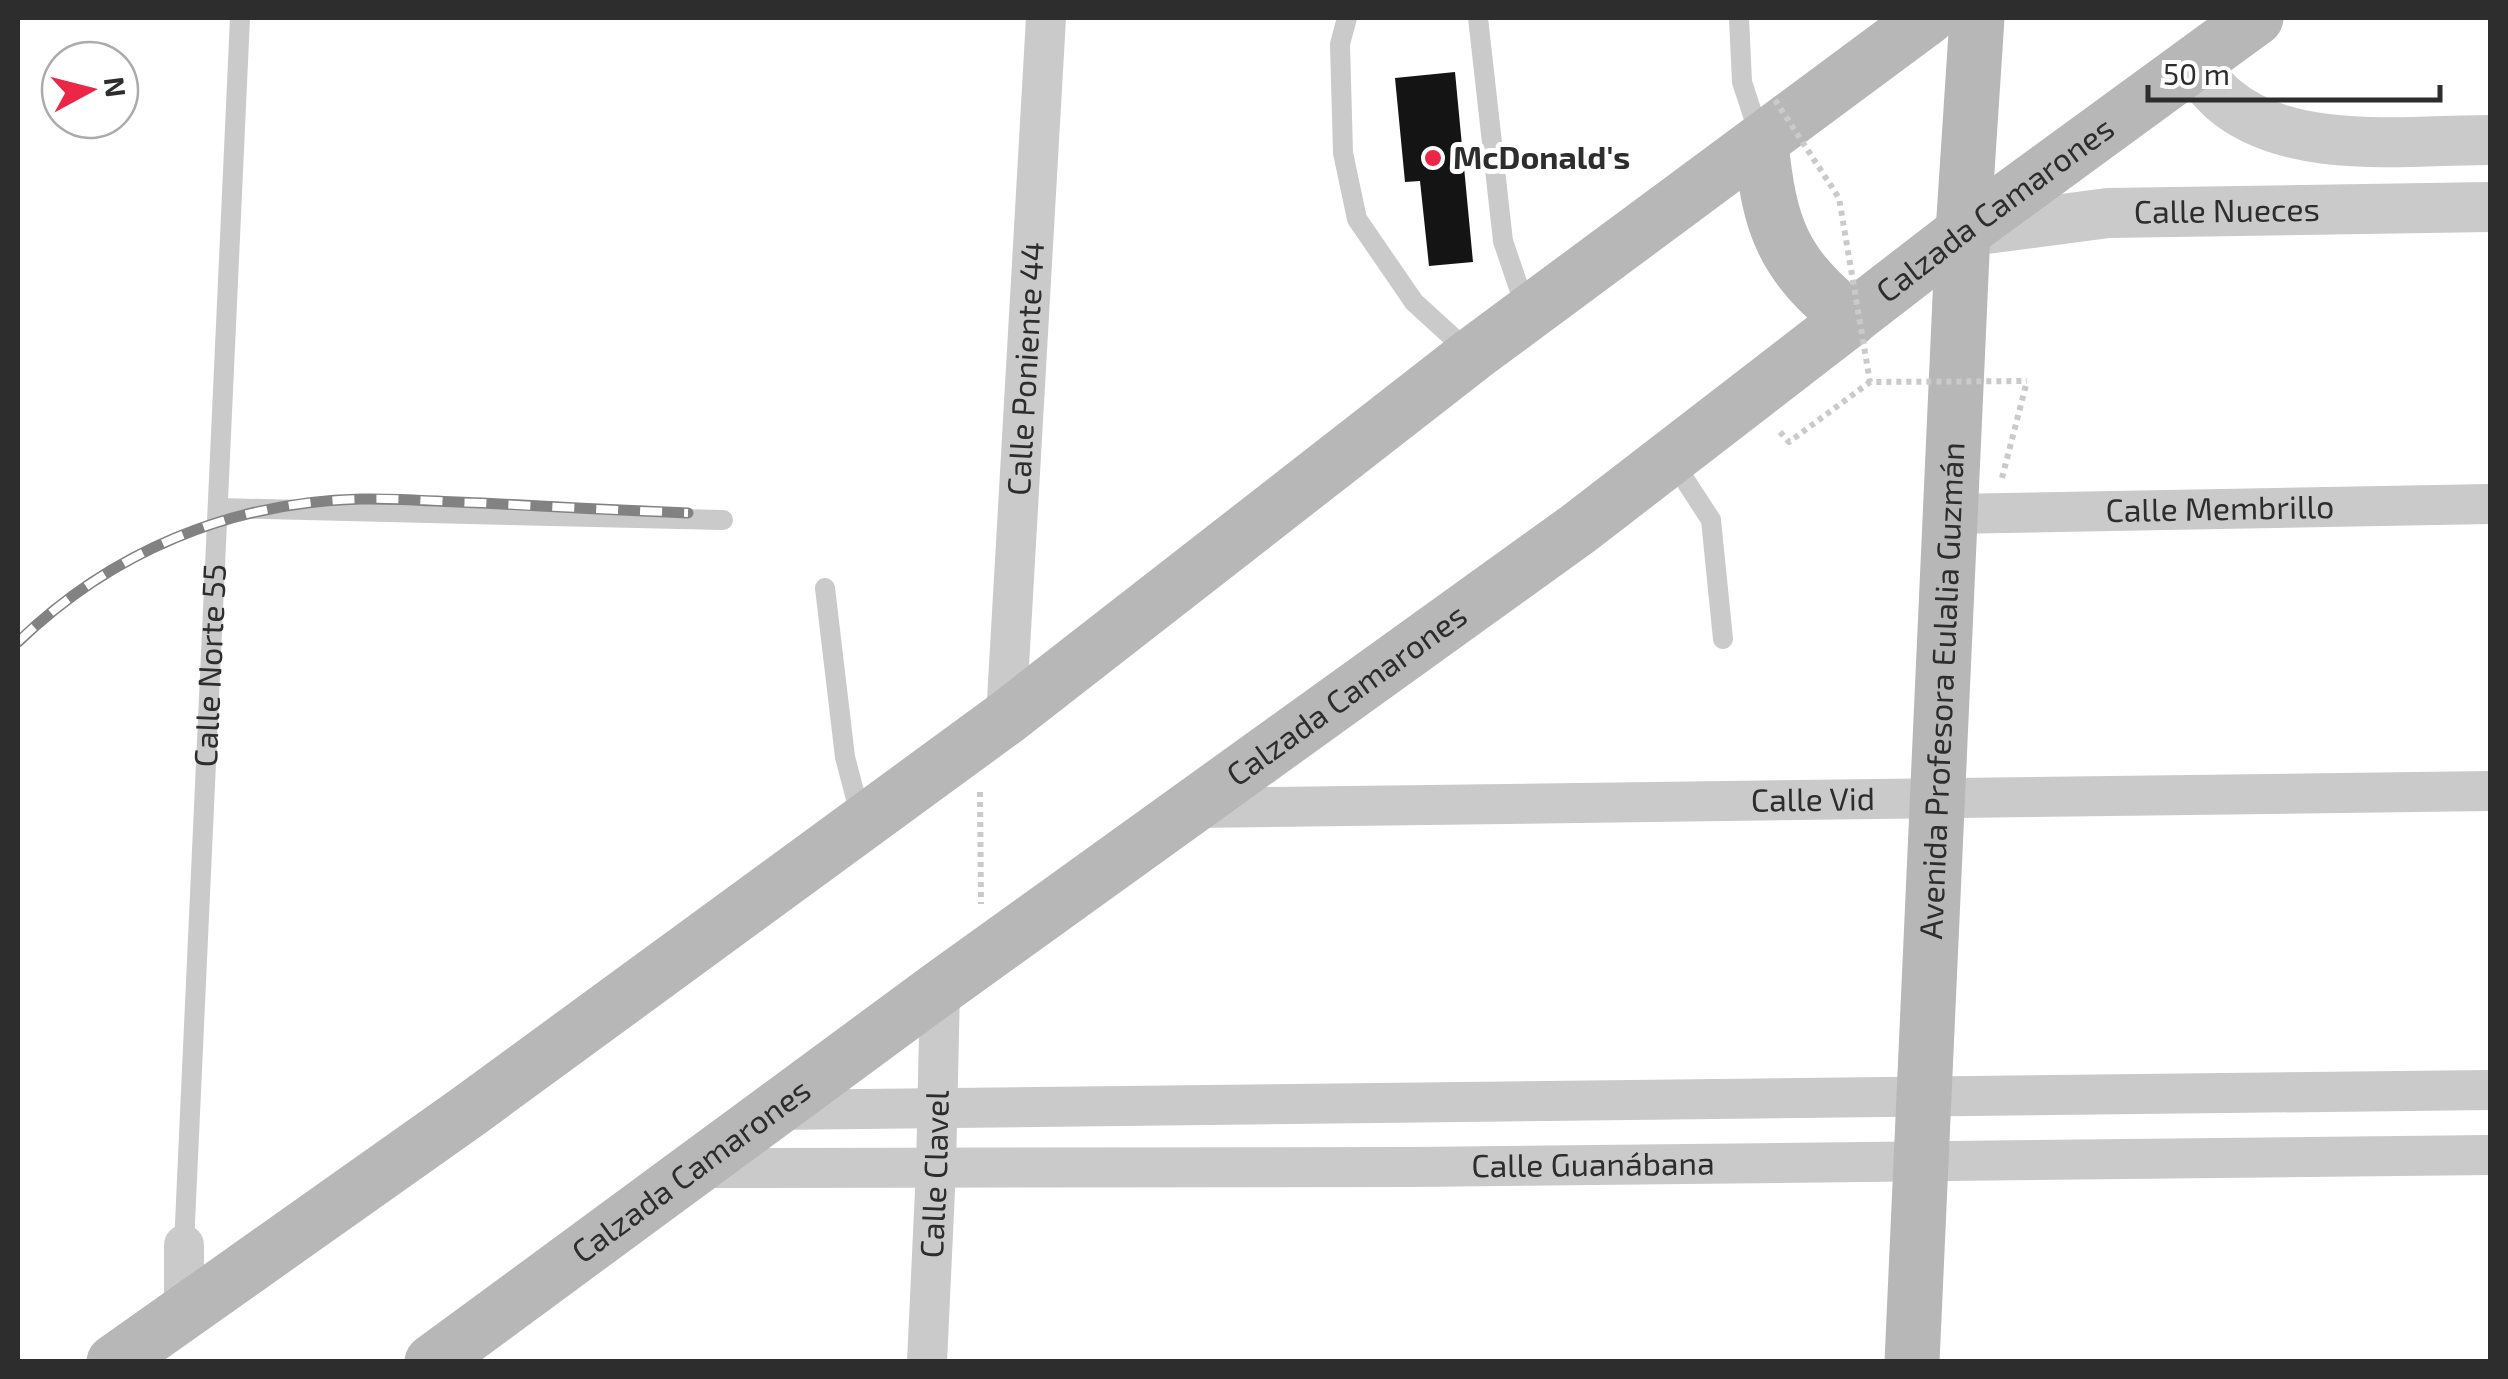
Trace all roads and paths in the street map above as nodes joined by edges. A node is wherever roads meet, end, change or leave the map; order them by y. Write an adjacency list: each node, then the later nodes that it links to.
1 (240, 18): 21 (lane, Calle Norte 55)
2 (1046, 18): 26 (street, Calle Poniente 44)
3 (1348, 18): 16 (lane)
4 (1478, 18): 14 (lane)
5 (1739, 18): 10 (lane)
6 (1976, 18): 13 (main road, Avenida Profesora Eulalia Guzmán)
7 (2256, 18): 9 (main road, Calzada Camarones)
8 (1916, 22): 10 (main road)
9 (2192, 65): 11 (street); 13 (main road, Calzada Camarones)
10 (1768, 121): 14 (main road); 15 (main road); 17 (path, bridge)
11 (2490, 140)
12 (2490, 207): 13 (street, Calle Nueces)
13 (1963, 232): 15 (main road, Calzada Camarones); 22 (main road, Avenida Profesora Eulalia Guzmán)
14 (1527, 314): 16 (main road)
15 (1851, 319): 19 (main road, Calzada Camarones)
16 (1472, 354): 26 (main road)
17 (1870, 382): 18 (path); 22 (path, bridge)
18 (1789, 442)
19 (1670, 458): 25 (lane); 29 (main road, Calzada Camarones)
20 (2490, 504): 22 (street, Calle Membrillo)
21 (219, 508): 23 (lane); 42 (lane, Calle Norte 55)
22 (1972, 513): 28 (main road, Avenida Profesora Eulalia Guzmán)
23 (723, 520)
24 (825, 588): 30 (lane)
25 (1723, 640)
26 (993, 727): 30 (main road); 31 (path)
27 (2490, 791): 28 (street, Calle Vid)
28 (1937, 798): 29 (street, Calle Vid); 33 (main road, Avenida Profesora Eulalia Guzmán)
29 (1193, 808): 31 (main road, Calzada Camarones)
30 (862, 823): 43 (main road)
31 (960, 974): 35 (main road, Calzada Camarones); 36 (street, Calle Clavel)
32 (2481, 1090): 33 (street, Calle Guanábana); 37 (street)
33 (1924, 1097): 34 (street, Calle Guanábana); 38 (main road, Avenida Profesora Eulalia Guzmán)
34 (1412, 1104): 36 (street, Calle Guanábana); 39 (street)
35 (772, 1110): 36 (street, Calle Guanábana); 40 (main road, Calzada Camarones)
36 (938, 1110): 41 (street, Calle Clavel)
37 (2481, 1155): 38 (street, Calle Guanábana)
38 (1921, 1161): 39 (street, Calle Guanábana); 47 (main road, Avenida Profesora Eulalia Guzmán)
39 (1413, 1167): 41 (street, Calle Guanábana)
40 (693, 1168): 41 (street, Calle Guanábana); 45 (main road, Calzada Camarones)
41 (936, 1169): 46 (street, Calle Clavel)
42 (184, 1246): 43 (street, Calle Norte 55)
43 (184, 1314): 44 (main road)
44 (114, 1362)
45 (432, 1362)
46 (927, 1362)
47 (1912, 1362)

